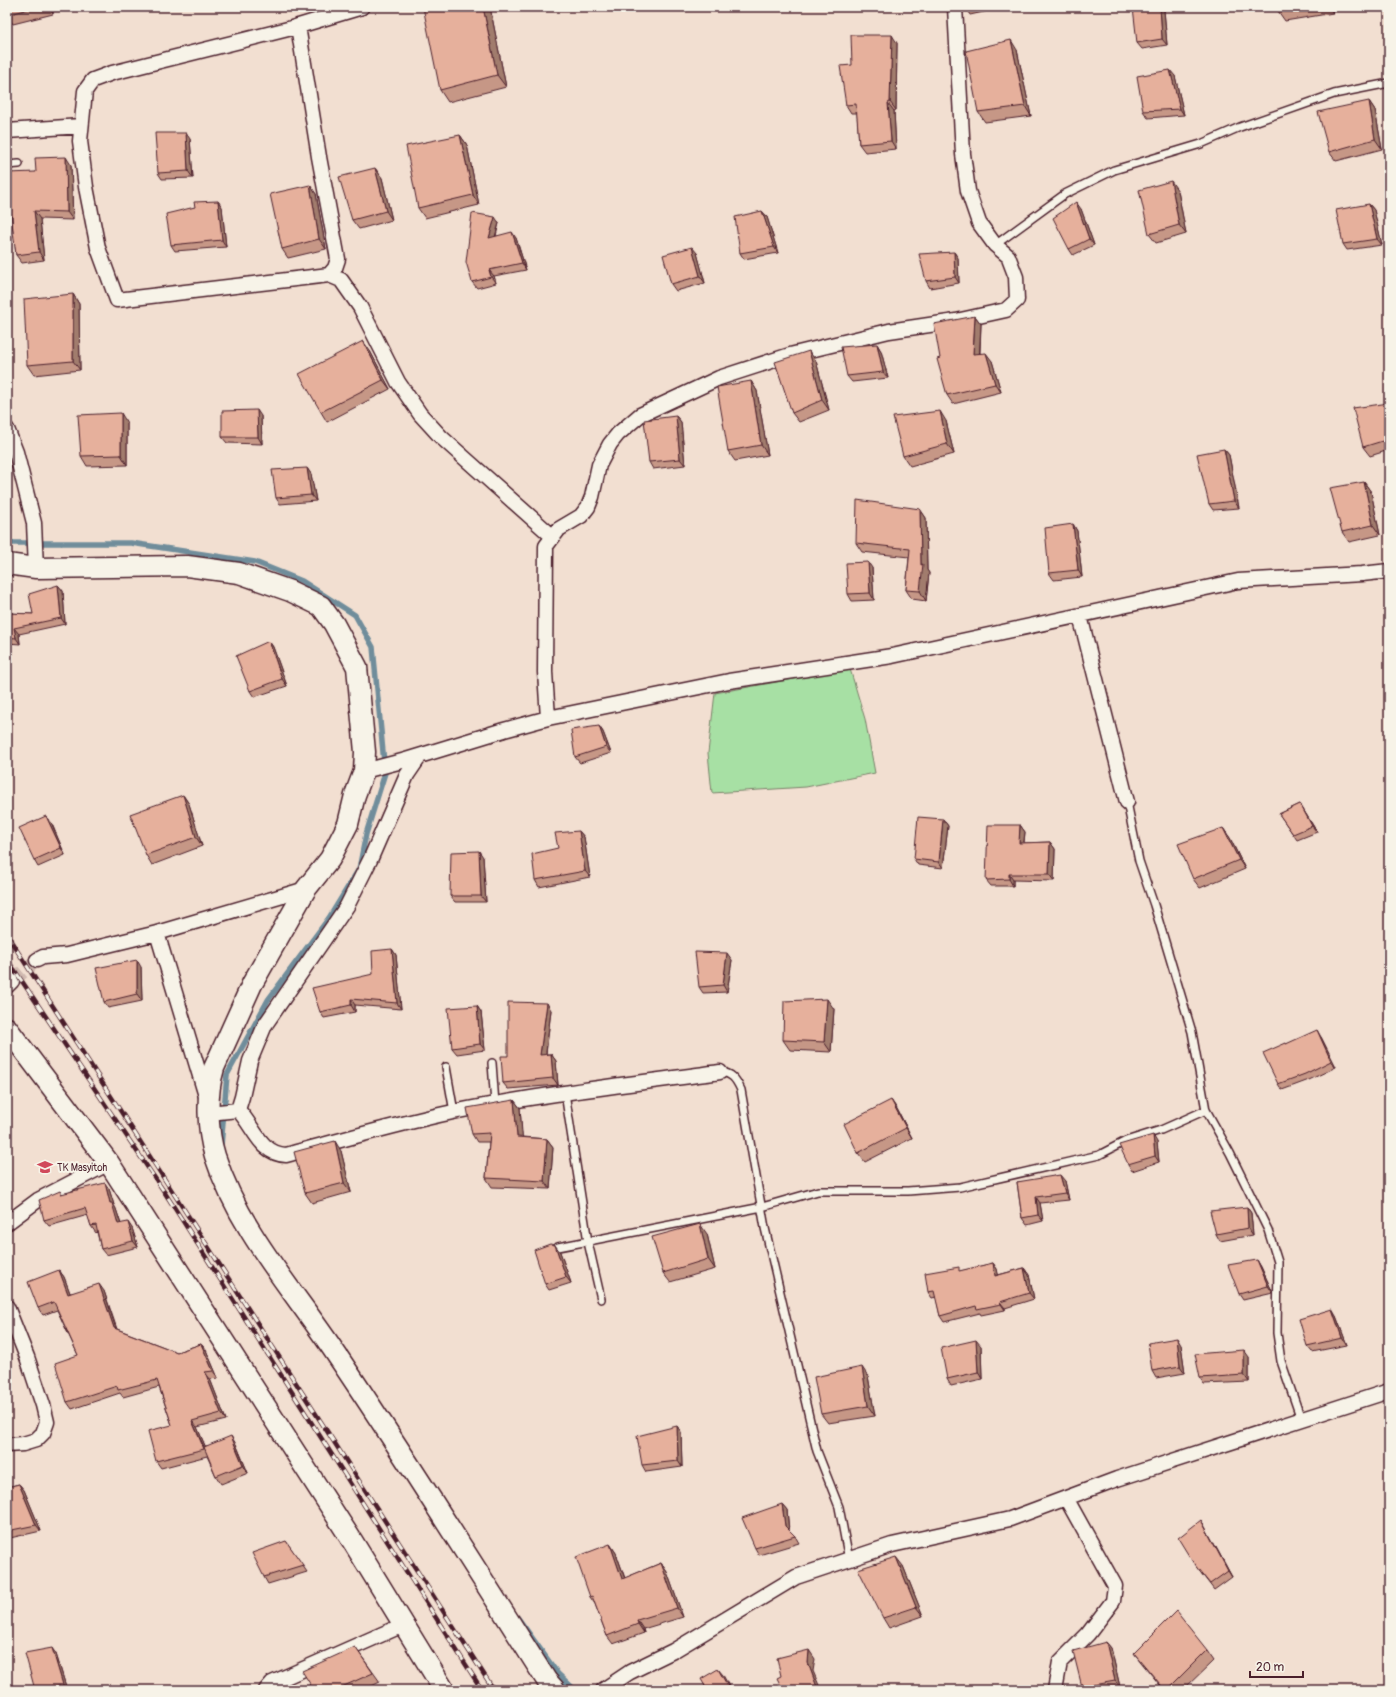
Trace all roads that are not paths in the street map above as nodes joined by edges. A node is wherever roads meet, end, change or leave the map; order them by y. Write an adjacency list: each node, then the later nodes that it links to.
1 (362, 7): 3 (street)
2 (955, 7): 9 (street)
3 (298, 26): 5 (street); 10 (street)
4 (1389, 82): 9 (lane)
5 (81, 126): 6 (street); 10 (street)
6 (7, 131)
7 (19, 164): 8 (lane)
8 (7, 165)
9 (995, 245): 12 (street)
10 (329, 275): 12 (street)
11 (7, 429): 13 (street)
12 (552, 536): 17 (street)
13 (35, 560): 14 (street); 19 (street)
14 (7, 564)
15 (1389, 571): 16 (street)
16 (1080, 616): 17 (street); 20 (street)
17 (548, 718): 18 (street)
18 (420, 756): 19 (street); 31 (street)
19 (371, 769): 21 (street)
20 (1127, 802): 32 (lane)
21 (306, 889): 22 (street); 30 (street)
22 (157, 933): 23 (street); 30 (street)
23 (37, 960)
24 (7, 1028): 34 (street)
25 (492, 1063): 29 (lane)
26 (446, 1067): 33 (lane)
27 (720, 1072): 28 (street); 35 (lane)
28 (565, 1093): 29 (street); 37 (lane)
29 (495, 1104): 33 (street)
30 (211, 1108): 31 (street); 49 (street)
31 (236, 1110): 33 (street)
32 (1206, 1110): 35 (lane); 42 (lane)
33 (454, 1112)
34 (109, 1163): 36 (street); 46 (street)
35 (762, 1207): 37 (lane); 45 (lane)
36 (7, 1223)
37 (588, 1242): 38 (lane); 39 (lane)
38 (558, 1247)
39 (601, 1299)
40 (7, 1307): 43 (street)
41 (1389, 1391): 42 (street)
42 (1301, 1419): 44 (street)
43 (7, 1445)
44 (1066, 1498): 45 (street); 51 (street)
45 (849, 1560): 50 (street)
46 (403, 1625): 47 (street); 48 (street)
47 (266, 1690)
48 (444, 1690)
49 (555, 1690)
50 (603, 1690)
51 (1055, 1690)

